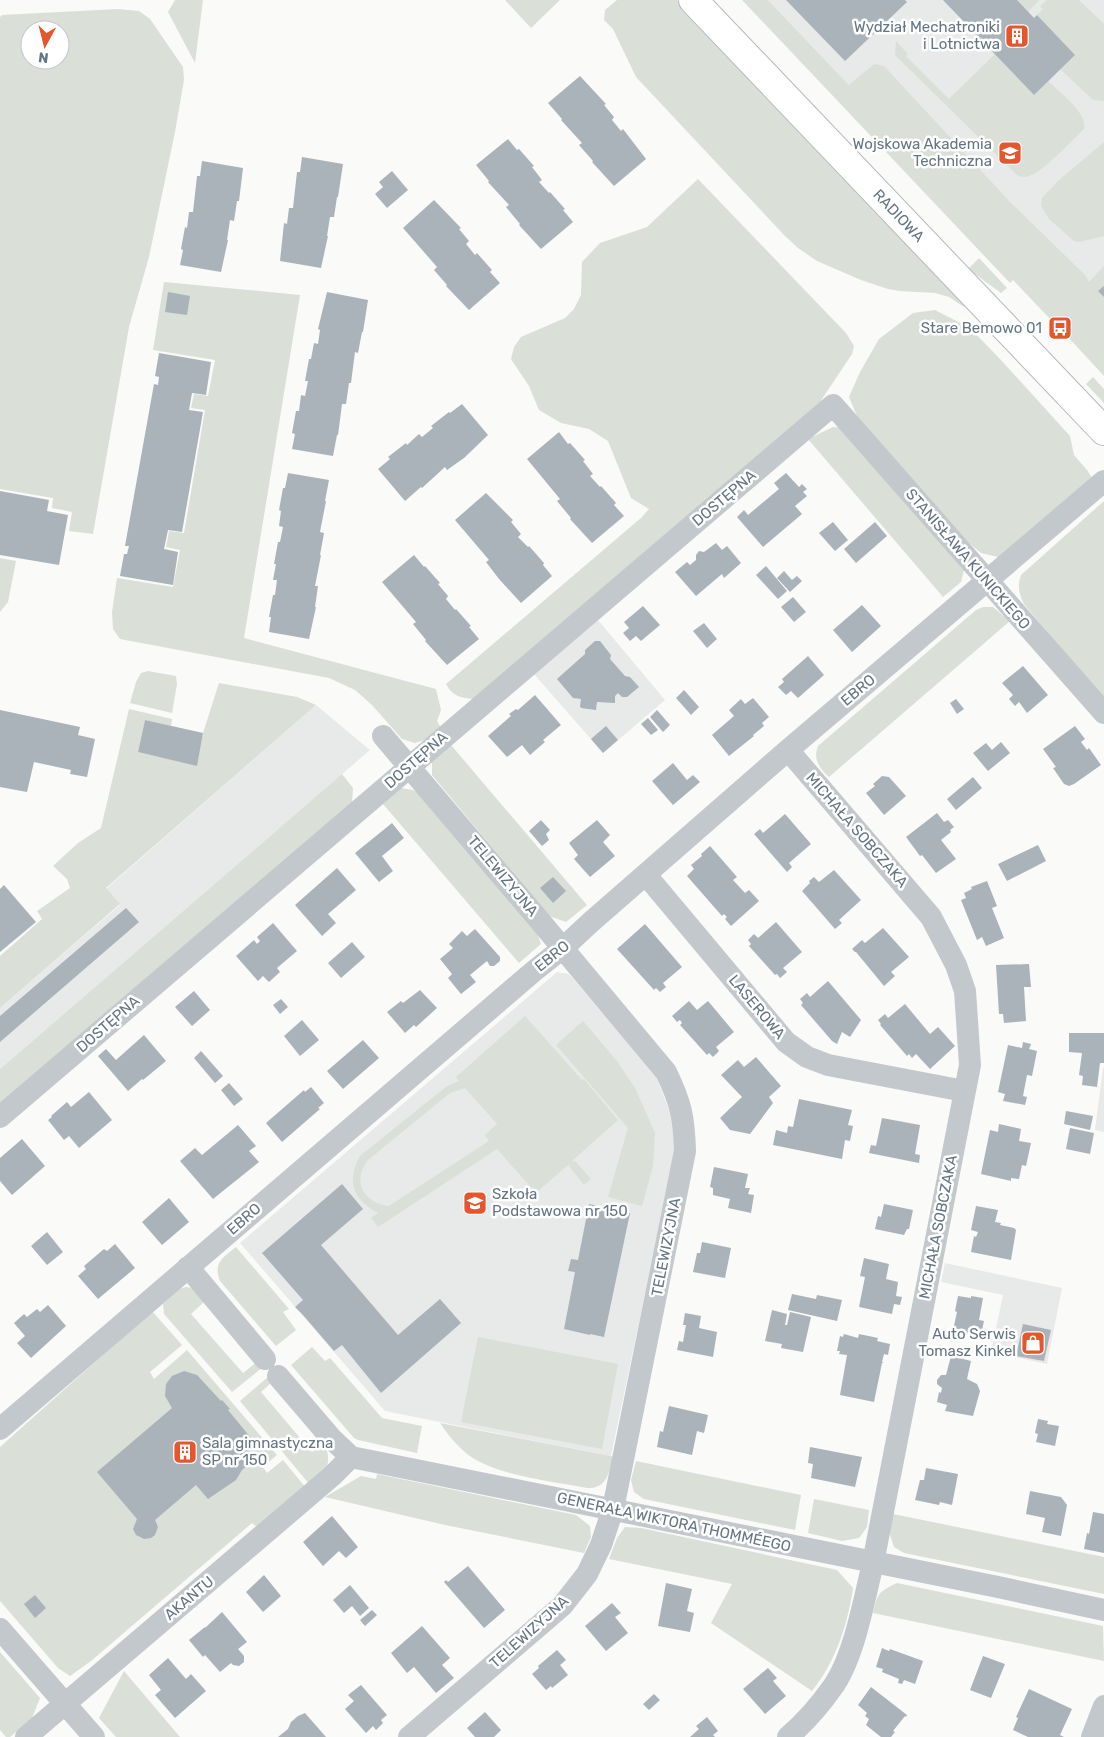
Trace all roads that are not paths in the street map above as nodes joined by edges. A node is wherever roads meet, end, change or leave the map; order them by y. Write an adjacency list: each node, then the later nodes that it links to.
1 (693, 0): 3 (main road, RADIOWA)
2 (832, 405): 5 (street, STANISŁAWA KUNICKIEGO); 9 (street, DOSTĘPNA)
3 (1104, 431)
4 (1104, 481): 5 (street, EBRO)
5 (987, 581): 6 (street, STANISŁAWA KUNICKIEGO); 8 (street, EBRO)
6 (1104, 713)
7 (383, 736): 9 (street, TELEWIZYJNA)
8 (788, 750): 10 (street, EBRO); 12 (street, MICHAŁA SOBCZAKA)
9 (409, 766): 11 (street, TELEWIZYJNA); 13 (street, DOSTĘPNA)
10 (646, 875): 11 (street, EBRO); 12 (street, LASEROWA)
11 (563, 948): 14 (street, EBRO); 17 (street, TELEWIZYJNA)
12 (964, 1091): 18 (street, MICHAŁA SOBCZAKA)
13 (0, 1117)
14 (188, 1267): 15 (street, EBRO); 16 (street)
15 (0, 1429)
16 (352, 1457): 17 (street, GENERAŁA WIKTORA THOMMÉEGO); 21 (street, AKANTU)
17 (614, 1509): 18 (street, GENERAŁA WIKTORA THOMMÉEGO); 25 (street, TELEWIZYJNA)
18 (873, 1563): 19 (street, GENERAŁA WIKTORA THOMMÉEGO); 26 (street, MICHAŁA SOBCZAKA)
19 (1104, 1610)
20 (0, 1629): 21 (street)
21 (65, 1703): 23 (street, AKANTU); 24 (street)
22 (1104, 1706): 27 (street)
23 (26, 1737)
24 (94, 1737)
25 (409, 1737)
26 (788, 1737)
27 (1092, 1737)

